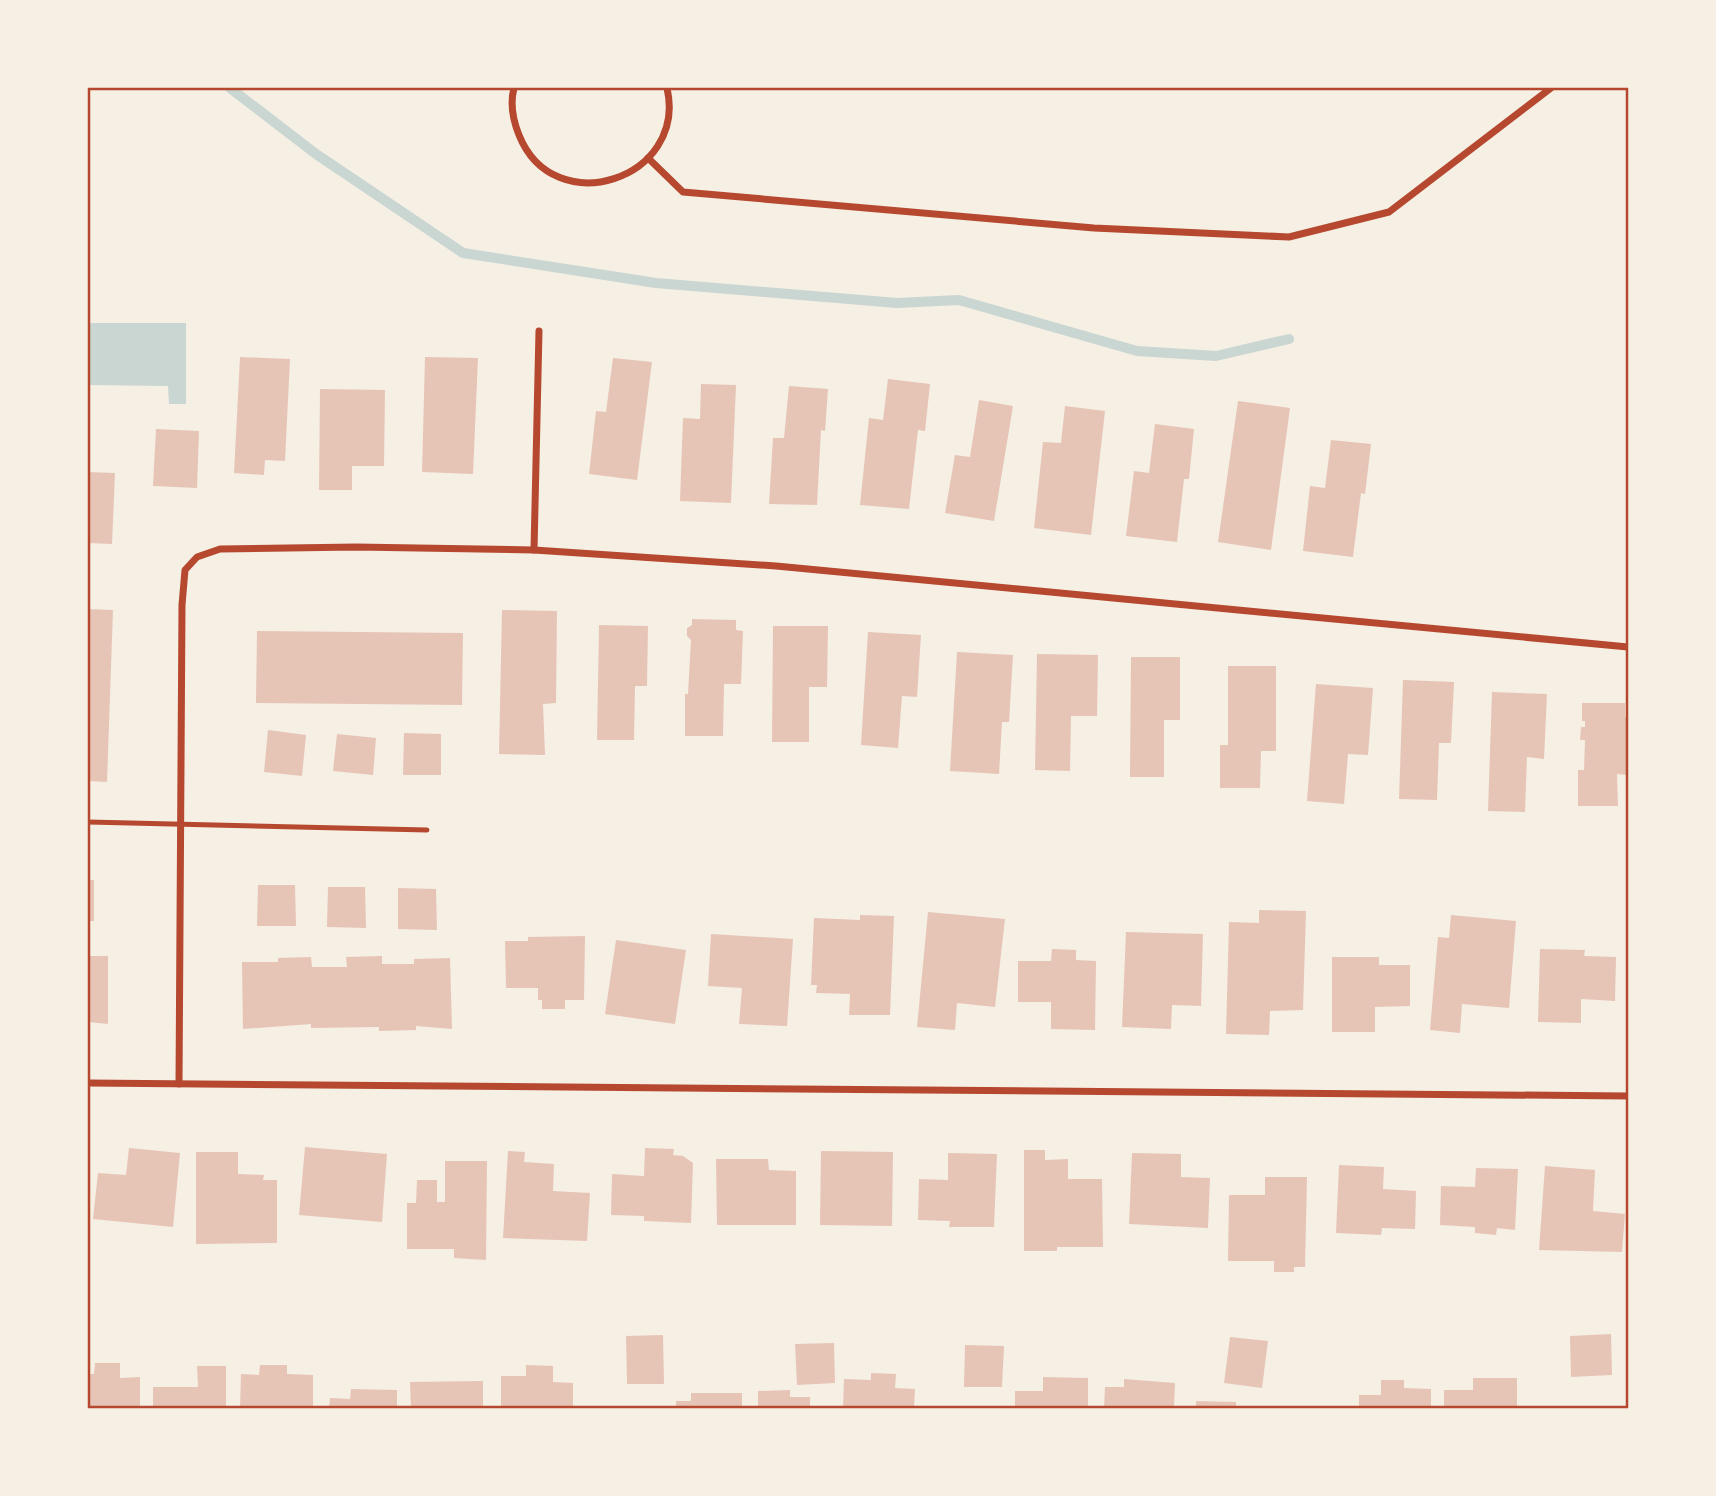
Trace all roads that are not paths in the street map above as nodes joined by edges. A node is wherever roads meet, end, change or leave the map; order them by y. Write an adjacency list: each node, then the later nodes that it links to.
1 (514, 88): 4 (street)
2 (667, 88): 4 (street)
3 (1551, 88): 4 (street)
4 (648, 158)
5 (539, 331): 6 (street)
6 (534, 550): 7 (street); 9 (street)
7 (1629, 647)
8 (88, 822): 9 (lane)
9 (181, 824): 10 (lane); 12 (street)
10 (427, 830)
11 (88, 1083): 12 (street)
12 (180, 1084): 13 (street)
13 (1629, 1096)

